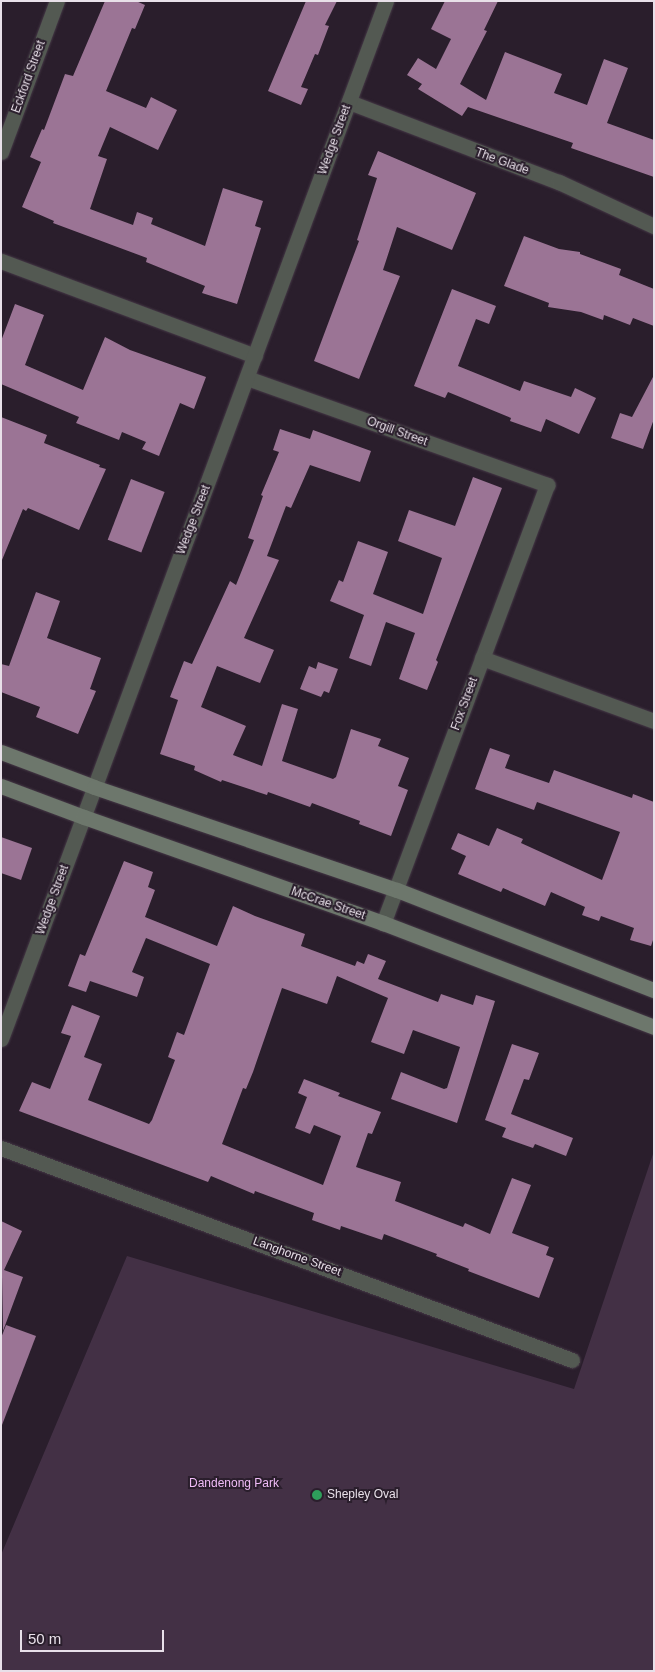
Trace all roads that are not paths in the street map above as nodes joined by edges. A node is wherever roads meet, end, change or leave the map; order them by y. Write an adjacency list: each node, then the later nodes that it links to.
1 (57, 1): 4 (street, Eckford Street)
2 (386, 1): 3 (street, Wedge Street)
3 (349, 102): 5 (street, The Glade); 7 (street, Wedge Street)
4 (1, 152)
5 (654, 226)
6 (1, 261): 7 (street)
7 (255, 356): 8 (street, Wedge Street)
8 (247, 378): 9 (street, Orgill Street); 14 (street, Wedge Street)
9 (547, 485): 10 (street, Fox Street)
10 (482, 658): 11 (street); 16 (street, Fox Street)
11 (654, 721)
12 (1, 752): 14 (main road)
13 (1, 786): 15 (main road, McCrae Street)
14 (94, 787): 15 (street, Wedge Street); 16 (main road)
15 (84, 817): 17 (main road, McCrae Street); 20 (street, Wedge Street)
16 (397, 890): 17 (street, Fox Street); 18 (main road)
17 (383, 923): 19 (main road, McCrae Street)
18 (654, 990)
19 (651, 1026)
20 (1, 1039)
21 (1, 1150): 22 (street, Langhorne Street)
22 (572, 1360)

